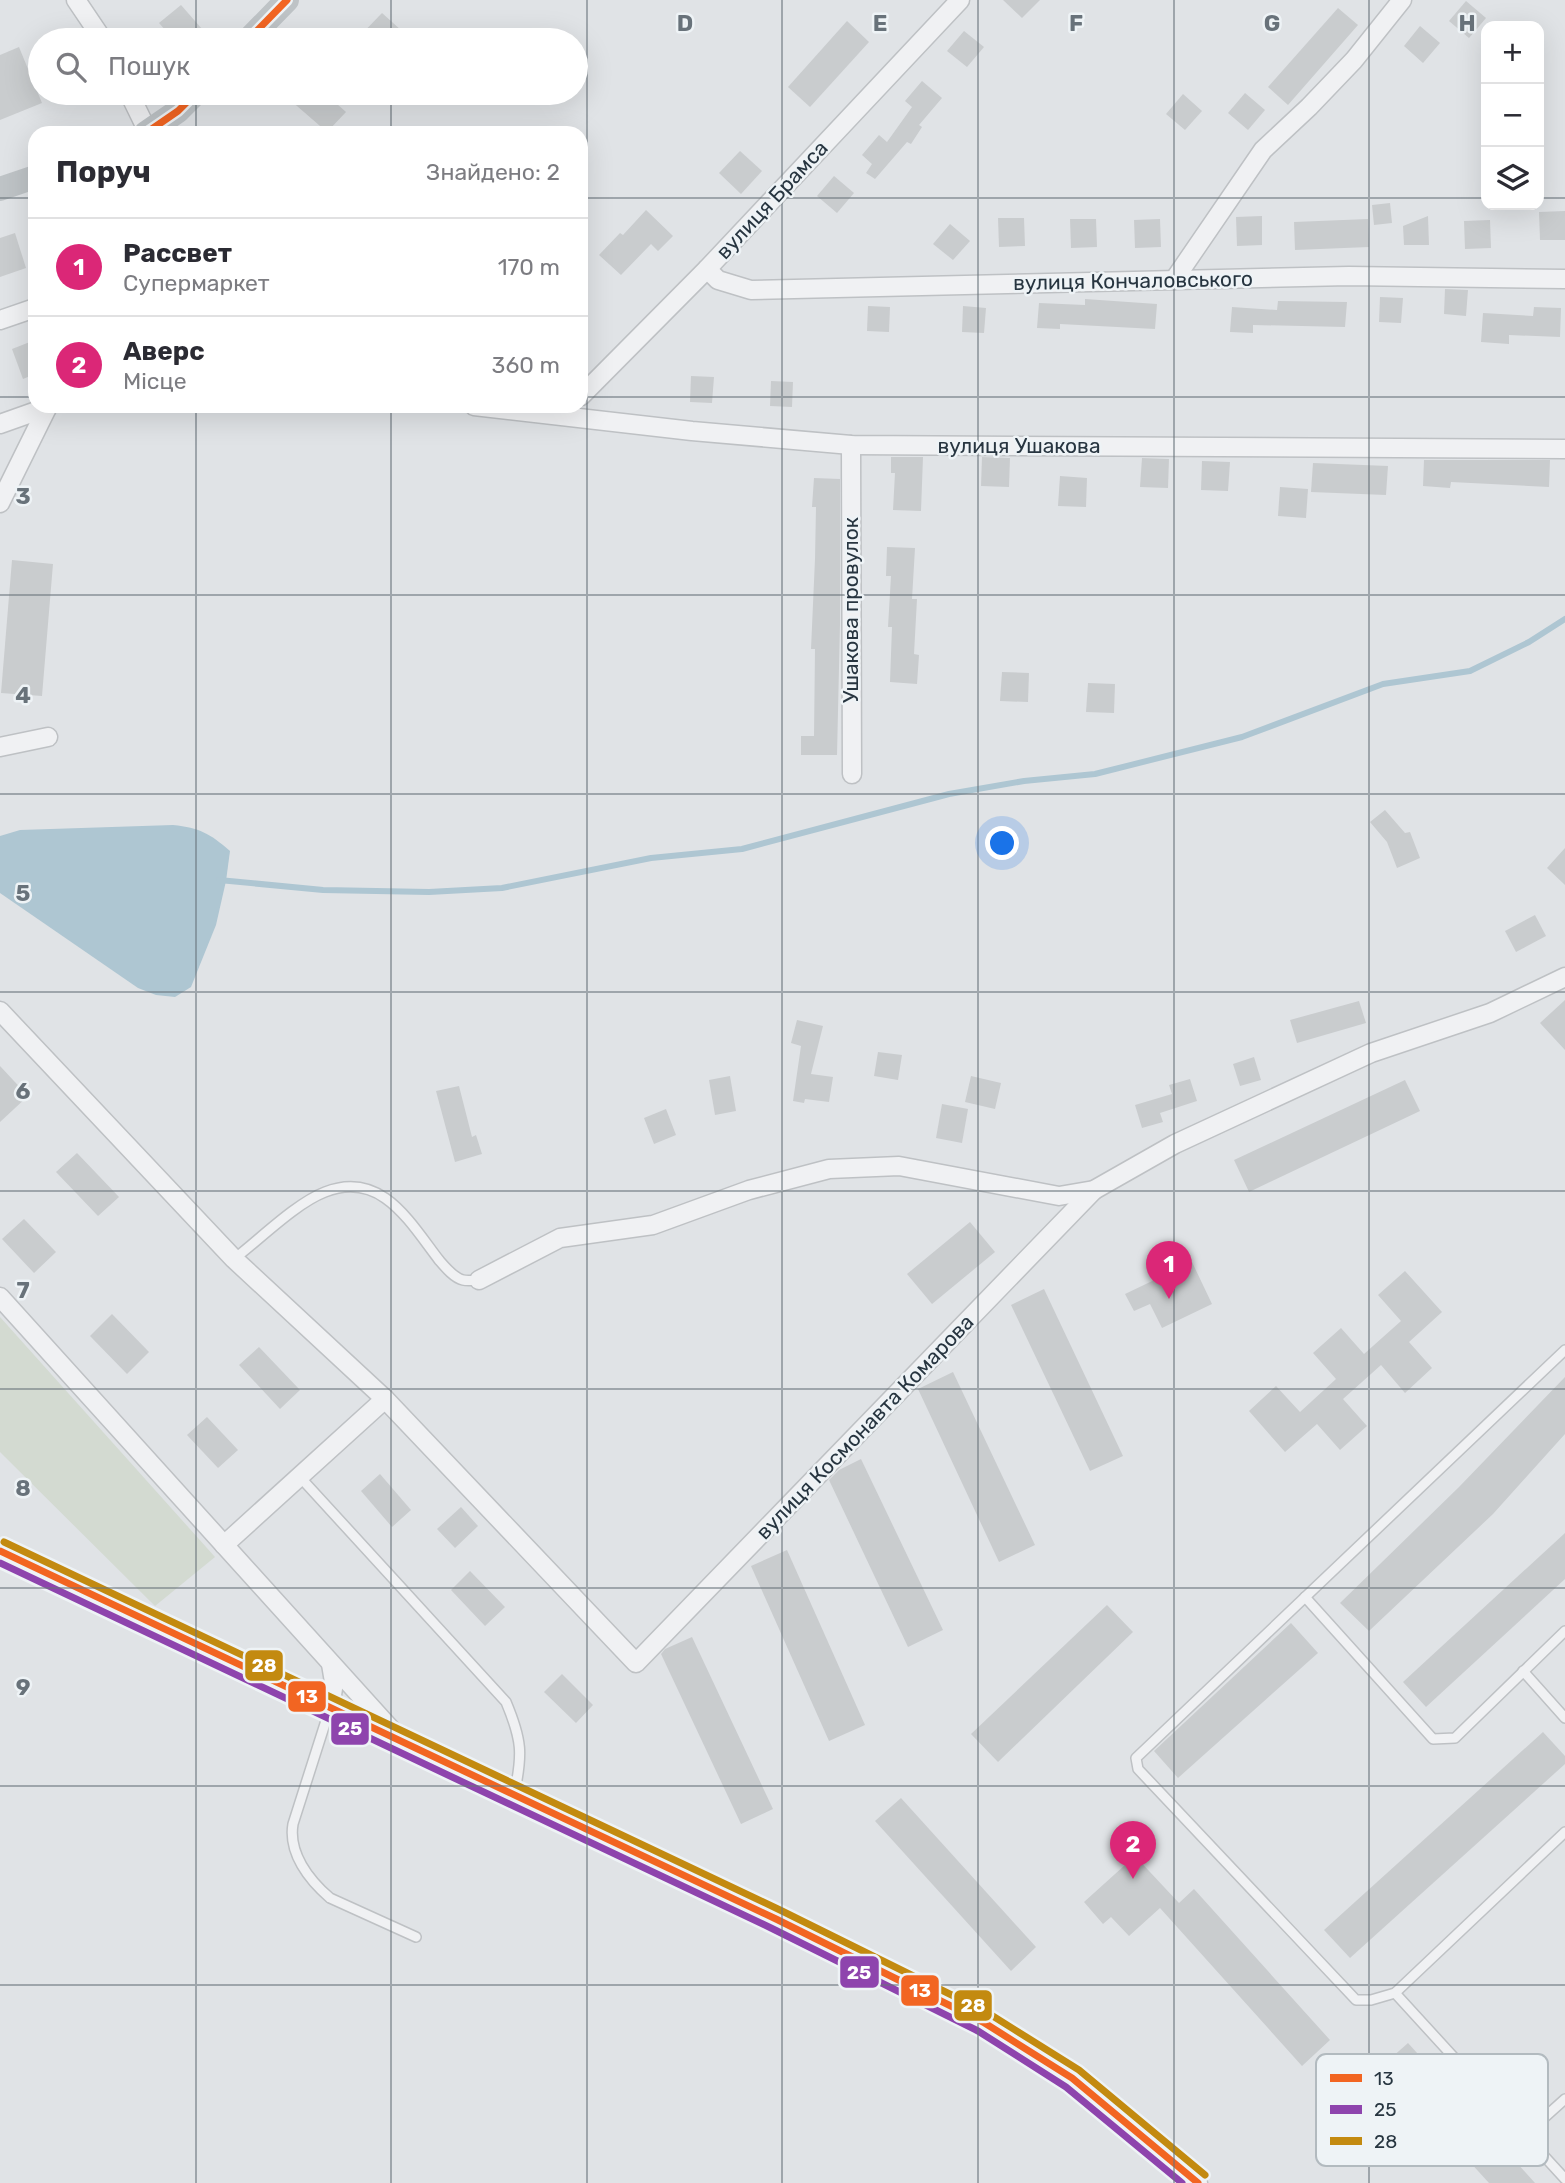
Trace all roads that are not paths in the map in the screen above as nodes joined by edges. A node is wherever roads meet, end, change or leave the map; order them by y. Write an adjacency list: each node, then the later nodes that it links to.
1 (76, 0): 5 (street)
2 (287, 0): 6 (main road)
3 (960, 0): 13 (street, вулиця Брамса)
4 (1402, 0): 15 (street)
5 (96, 28)
6 (260, 28)
7 (135, 105): 9 (street)
8 (184, 105): 10 (main road)
9 (144, 126)
10 (156, 126)
11 (28, 179): 12 (main road)
12 (0, 189)
13 (707, 269): 15 (street, вулиця Кончаловського); 18 (street, вулиця Брамса)
14 (1565, 279): 15 (street, вулиця Кончаловського)
15 (1174, 280)
16 (28, 310): 17 (street)
17 (0, 320)
18 (588, 389)
19 (31, 413): 22 (street)
20 (45, 413): 25 (street)
21 (586, 413): 23 (street, вулиця Ушакова)
22 (0, 424)
23 (851, 445): 24 (street, вулиця Ушакова); 28 (street, Ушакова провулок)
24 (1565, 449)
25 (0, 503)
26 (48, 737): 27 (street)
27 (0, 747)
28 (852, 774)
29 (1565, 977): 31 (street, вулиця Космонавта Комарова)
30 (0, 1011): 32 (street)
31 (1094, 1191): 33 (street, вулиця Космонавта Комарова); 36 (street, вулиця Космонавта Комарова)
32 (234, 1259): 33 (lane); 36 (street)
33 (480, 1280)
34 (0, 1297): 38 (street)
35 (1565, 1350): 40 (lane)
36 (385, 1399): 37 (street)
37 (300, 1477): 38 (street); 47 (lane)
38 (225, 1545): 42 (street)
39 (0, 1551): 44 (street)
40 (1305, 1597): 43 (lane); 50 (lane)
41 (1565, 1631): 43 (lane)
42 (331, 1664): 44 (street); 46 (street)
43 (1523, 1671): 45 (lane)
44 (330, 1708): 46 (street); 49 (lane)
45 (1565, 1718)
46 (404, 1743): 47 (street)
47 (514, 1795): 56 (street)
48 (1565, 1832): 50 (lane)
49 (416, 1937)
50 (1395, 1993): 51 (lane)
51 (1450, 2054)
52 (1565, 2099): 53 (lane)
53 (1548, 2115)
54 (1548, 2161): 55 (lane)
55 (1565, 2179)
56 (1198, 2183)

